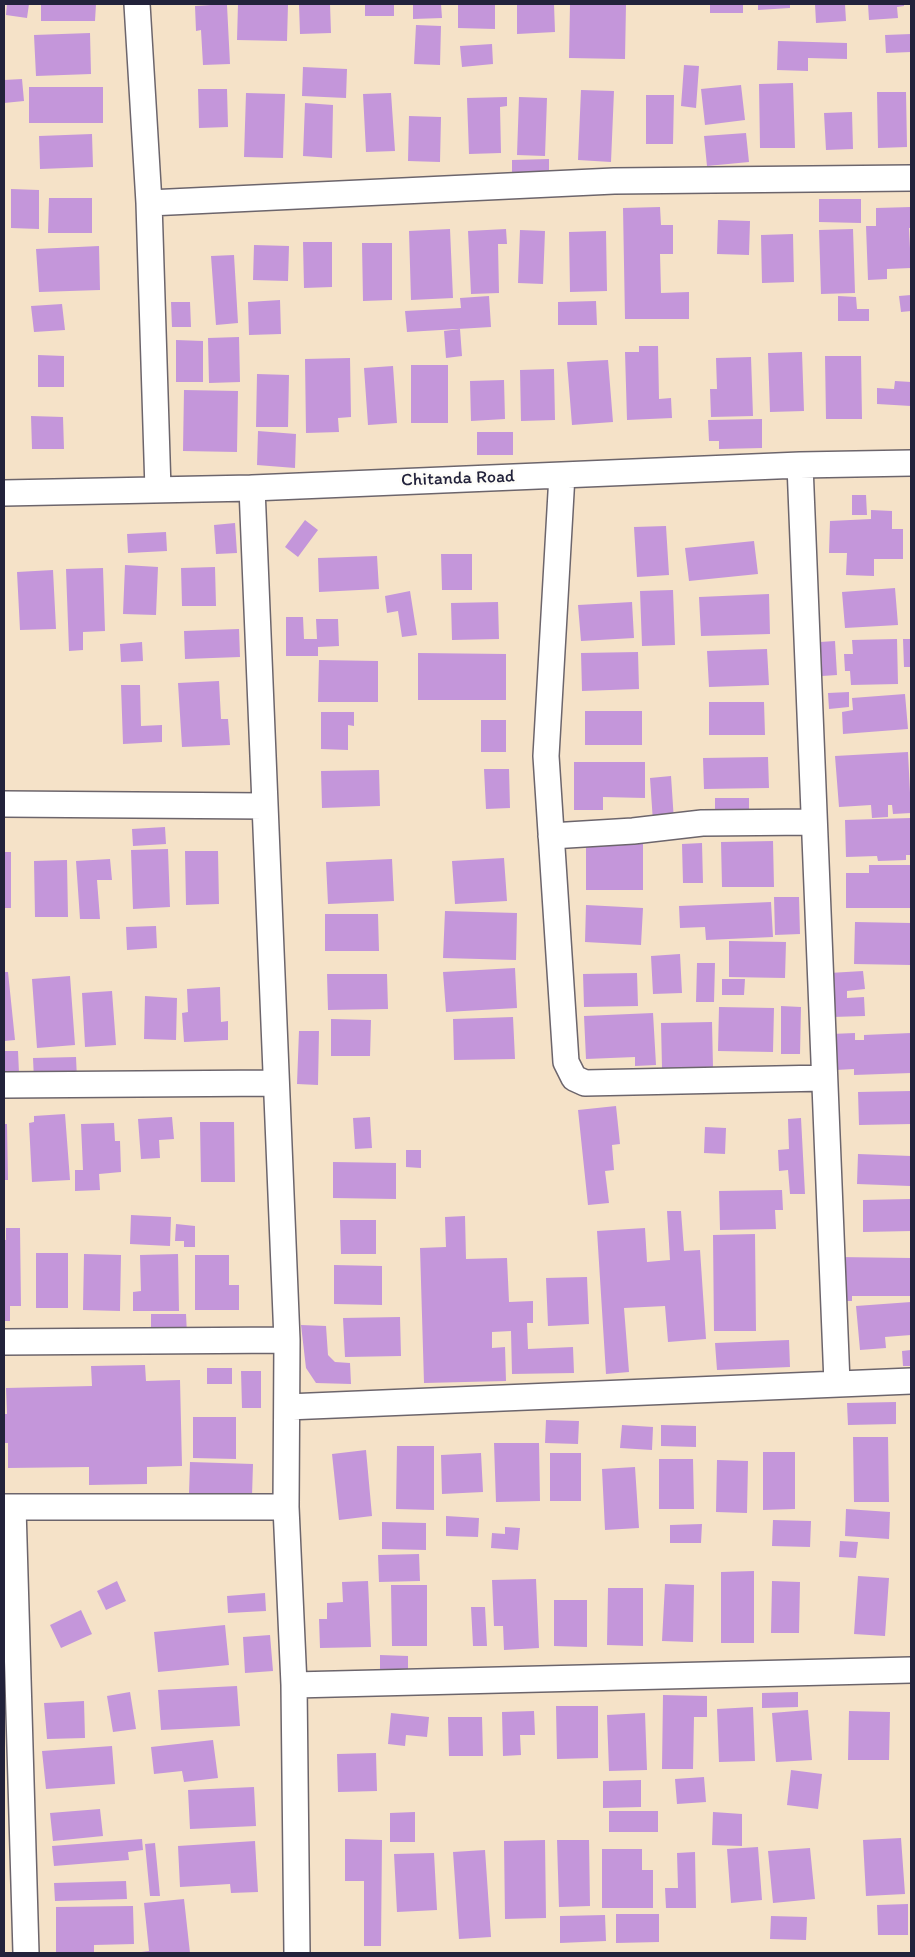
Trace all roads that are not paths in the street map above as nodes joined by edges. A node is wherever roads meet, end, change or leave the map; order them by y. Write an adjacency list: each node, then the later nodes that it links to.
1 (137, 4): 3 (street)
2 (911, 178): 3 (street)
3 (149, 203): 8 (street)
4 (911, 464): 5 (street, Chitanda Road)
5 (800, 465): 6 (street, Chitanda Road); 12 (street)
6 (562, 475): 7 (street, Chitanda Road); 13 (street)
7 (252, 488): 8 (street, Chitanda Road); 11 (street)
8 (158, 490): 9 (street, Chitanda Road)
9 (4, 493)
10 (4, 804): 11 (street)
11 (264, 806): 15 (street)
12 (814, 822): 13 (street); 14 (street)
13 (551, 836): 14 (street)
14 (824, 1078): 20 (street)
15 (275, 1083): 16 (street); 17 (street)
16 (4, 1085)
17 (287, 1340): 18 (street); 21 (street)
18 (4, 1342)
19 (911, 1381): 20 (street)
20 (837, 1383): 21 (street)
21 (287, 1407): 23 (street)
22 (8, 1507): 23 (street); 26 (street)
23 (286, 1507): 25 (street)
24 (911, 1670): 25 (street)
25 (294, 1685): 27 (street)
26 (26, 1953)
27 (297, 1953)

